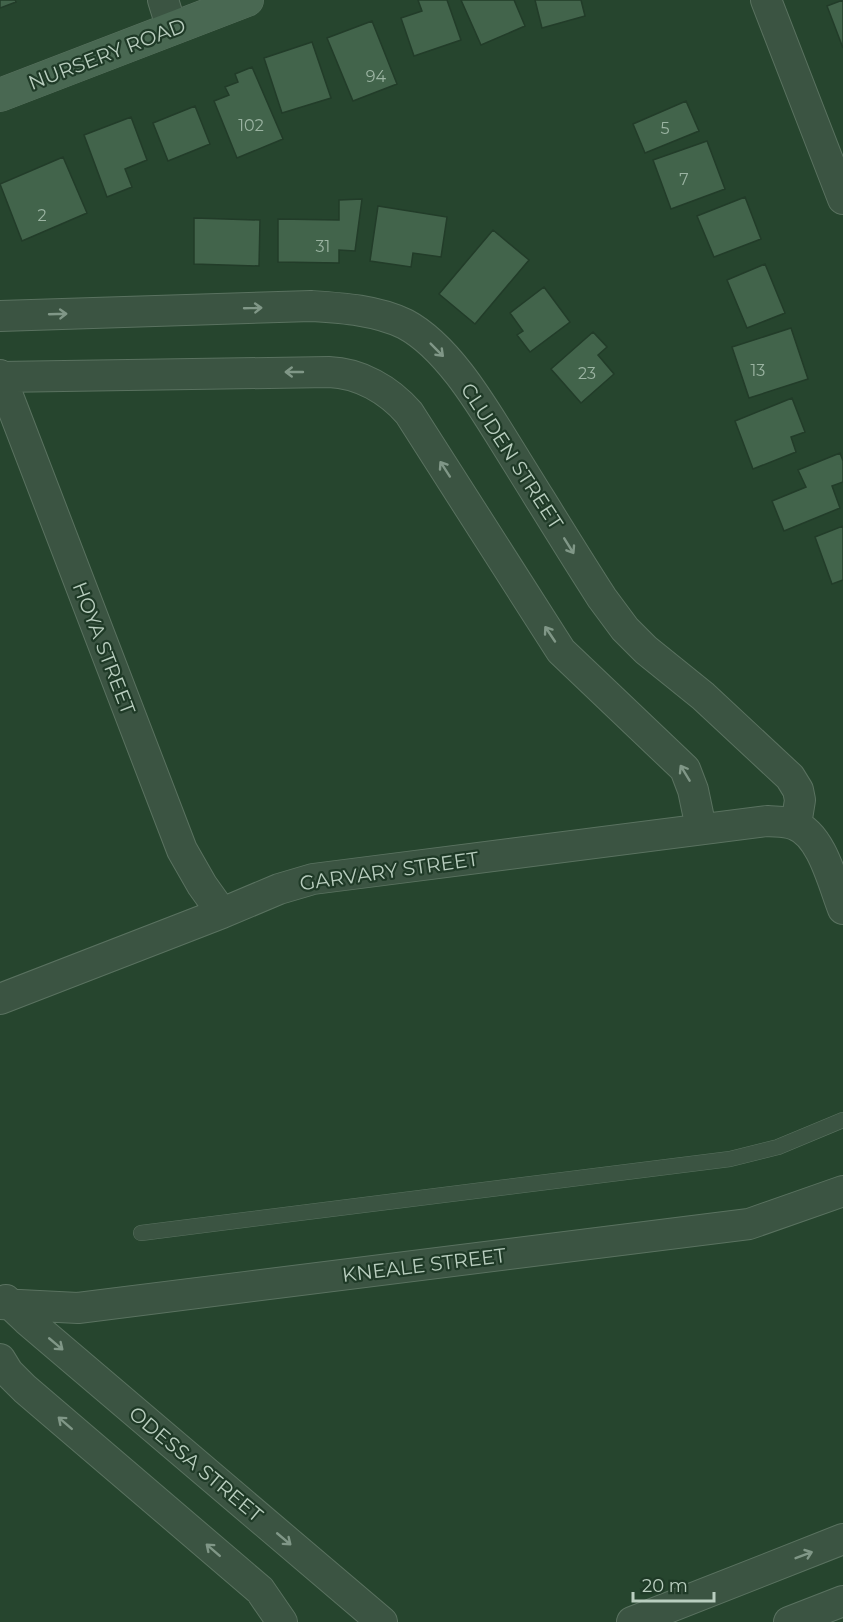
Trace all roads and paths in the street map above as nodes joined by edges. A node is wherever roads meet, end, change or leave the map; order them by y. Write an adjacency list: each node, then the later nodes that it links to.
1 (247, 0): 3 (main road, NURSERY ROAD)
2 (766, 0): 5 (street)
3 (168, 14): 4 (main road, NURSERY ROAD)
4 (0, 94)
5 (843, 199)
6 (0, 316): 8 (street, CLUDEN STREET, one-way to 8)
7 (0, 376): 9 (street, one-way to 7); 11 (street, HOYA STREET)
8 (796, 825): 9 (street, GARVARY STREET); 10 (street)
9 (701, 828): 11 (street, GARVARY STREET)
10 (843, 909)
11 (222, 913): 12 (street, GARVARY STREET)
12 (0, 999)
13 (843, 1120): 15 (lane)
14 (843, 1191): 16 (street, KNEALE STREET)
15 (141, 1233)
16 (4, 1301): 21 (street, ODESSA STREET, one-way to 21)
17 (0, 1359): 20 (street, one-way to 17)
18 (843, 1539): 22 (street, one-way to 18)
19 (843, 1601): 23 (street)
20 (282, 1622)
21 (382, 1622)
22 (632, 1622)
23 (789, 1622)

